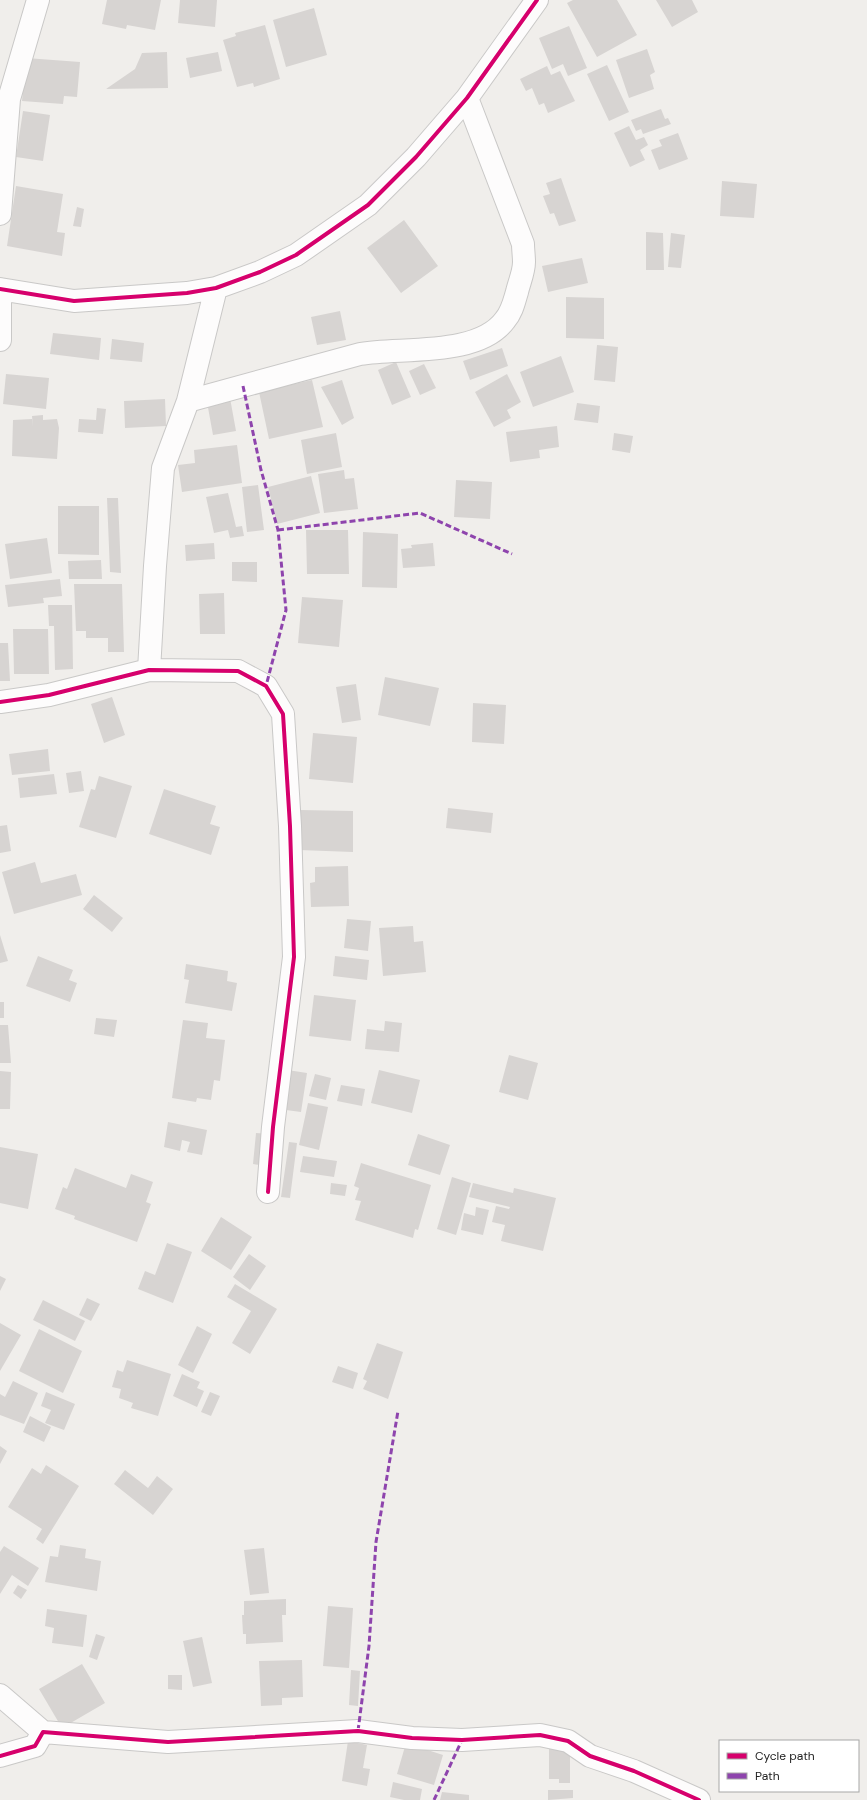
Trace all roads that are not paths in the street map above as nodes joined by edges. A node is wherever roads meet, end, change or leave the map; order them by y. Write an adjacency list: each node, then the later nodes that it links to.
1 (38, 0): 3 (street)
2 (537, 0): 4 (street)
3 (5, 97): 5 (street)
4 (467, 98): 6 (street); 9 (street)
5 (0, 214)
6 (216, 288): 7 (street); 9 (street)
7 (0, 289): 8 (street)
8 (0, 340)
9 (188, 401): 10 (street)
10 (149, 670): 11 (street); 12 (street)
11 (0, 702)
12 (268, 1192)
13 (0, 1694): 14 (street)
14 (44, 1732): 15 (street); 16 (street)
15 (0, 1756)
16 (699, 1800)

